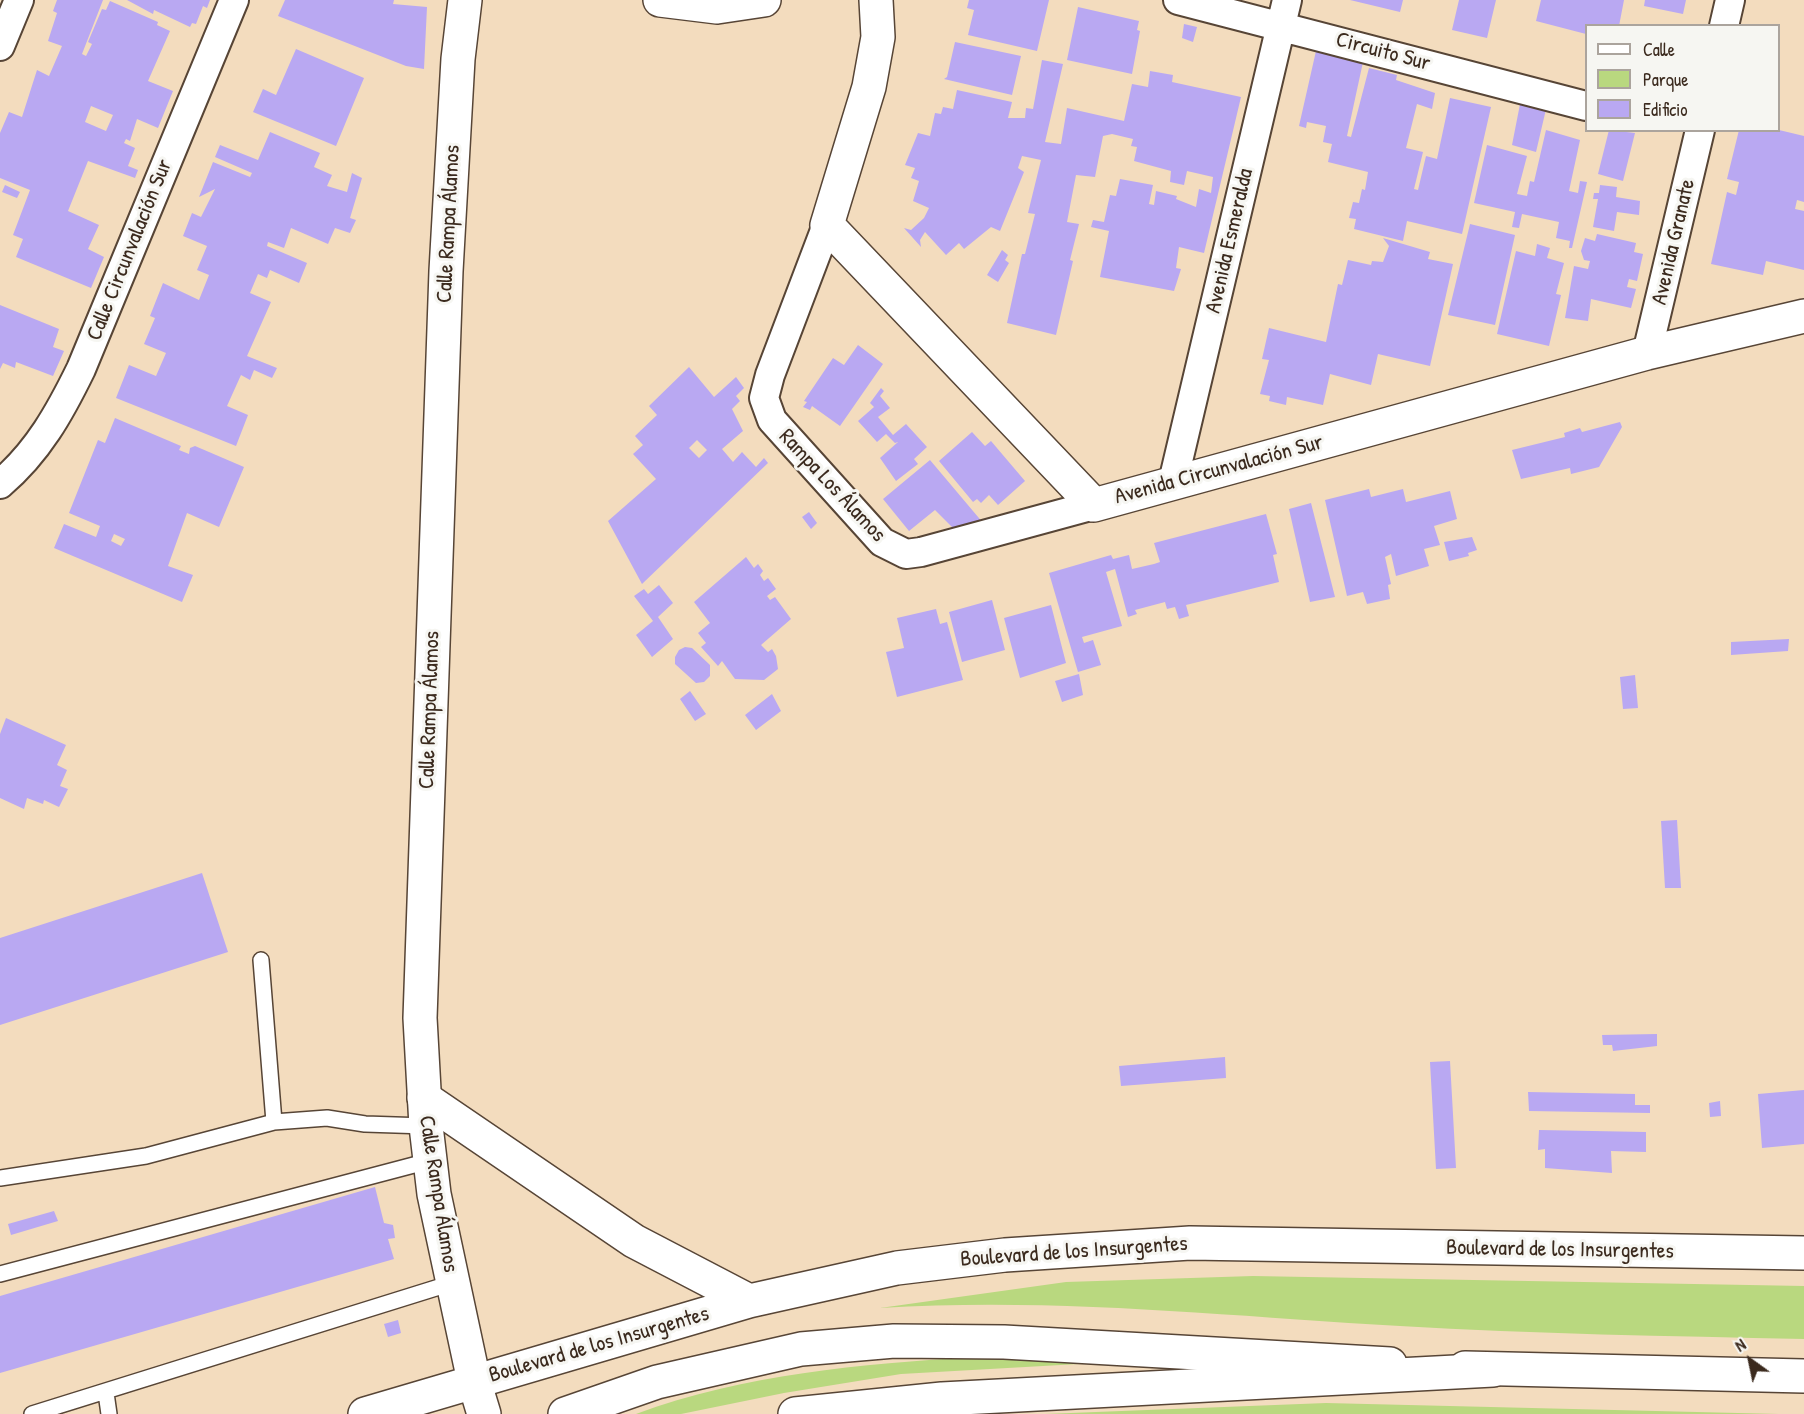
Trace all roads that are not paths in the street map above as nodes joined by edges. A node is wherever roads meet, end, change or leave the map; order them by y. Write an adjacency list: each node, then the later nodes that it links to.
1 (19, 0): 11 (street)
2 (234, 0): 18 (street, Calle Circunvalación Sur)
3 (465, 0): 21 (main road, Calle Rampa Álamos)
4 (660, 0): 5 (main road)
5 (764, 0)
6 (876, 0): 14 (main road)
7 (1178, 0): 9 (street, Circuito Sur)
8 (1730, 0): 10 (street)
9 (1284, 13): 12 (street, Circuito Sur); 17 (street, Avenida Esmeralda)
10 (1724, 24)
11 (0, 46)
12 (1585, 105)
13 (1693, 132): 16 (street, Avenida Granate)
14 (827, 225): 19 (main road, Avenida Circunvalación Sur); 19 (street, Rampa Los Álamos)
15 (1804, 316): 16 (main road, Avenida Circunvalación Sur)
16 (1647, 353): 17 (main road, Avenida Circunvalación Sur)
17 (1173, 482): 19 (main road, Avenida Circunvalación Sur)
18 (0, 484)
19 (1094, 505)
20 (261, 960): 22 (lane)
21 (425, 1112): 22 (lane); 23 (main road, Calle Rampa Álamos); 28 (main road)
22 (274, 1122): 24 (lane)
23 (429, 1161): 26 (lane); 27 (main road, Calle Rampa Álamos)
24 (0, 1178)
25 (1804, 1253): 28 (main road, Boulevard de los Insurgentes)
26 (0, 1274)
27 (452, 1283): 31 (main road, Calle Rampa Álamos); 32 (lane)
28 (749, 1301): 31 (main road, Boulevard de los Insurgentes)
29 (1493, 1370): 30 (main road); 37 (main road); 38 (main road)
30 (1804, 1376)
31 (474, 1381): 35 (main road, Boulevard de los Insurgentes); 36 (main road, Calle Rampa Álamos)
32 (106, 1393): 33 (lane); 34 (lane)
33 (32, 1414)
34 (109, 1414)
35 (365, 1414)
36 (484, 1414)
37 (565, 1414)
38 (795, 1414)

